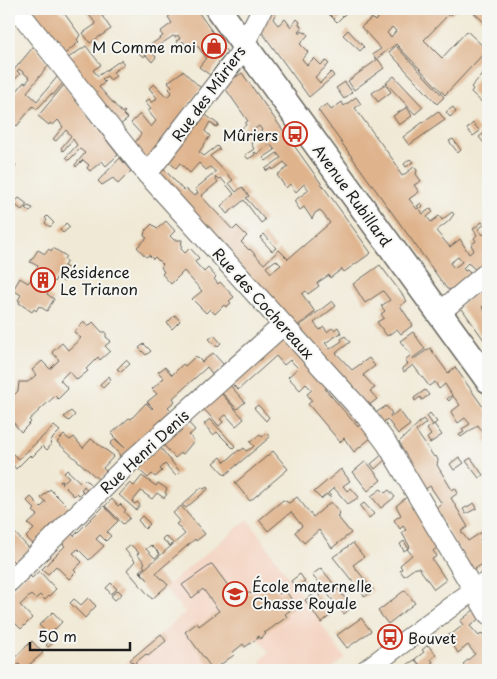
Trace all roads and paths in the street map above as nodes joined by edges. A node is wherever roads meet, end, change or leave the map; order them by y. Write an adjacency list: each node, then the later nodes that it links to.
1 (17, 9): 5 (street, Rue des Cochereaux)
2 (218, 9): 4 (main road, Avenue Rubillard)
3 (262, 9): 4 (street, Rue des Mûriers)
4 (244, 45): 5 (street, Rue des Mûriers); 7 (main road, Avenue Rubillard)
5 (147, 174): 8 (street, Rue des Cochereaux)
6 (488, 272): 7 (street)
7 (439, 313): 9 (main road, Avenue Rubillard)
8 (283, 325): 10 (street, Rue Henri Denis); 11 (street, Rue des Cochereaux)
9 (488, 380)
10 (9, 582)
11 (481, 585): 12 (street, Rue des Cochereaux); 13 (street)
12 (488, 614)
13 (366, 670)

